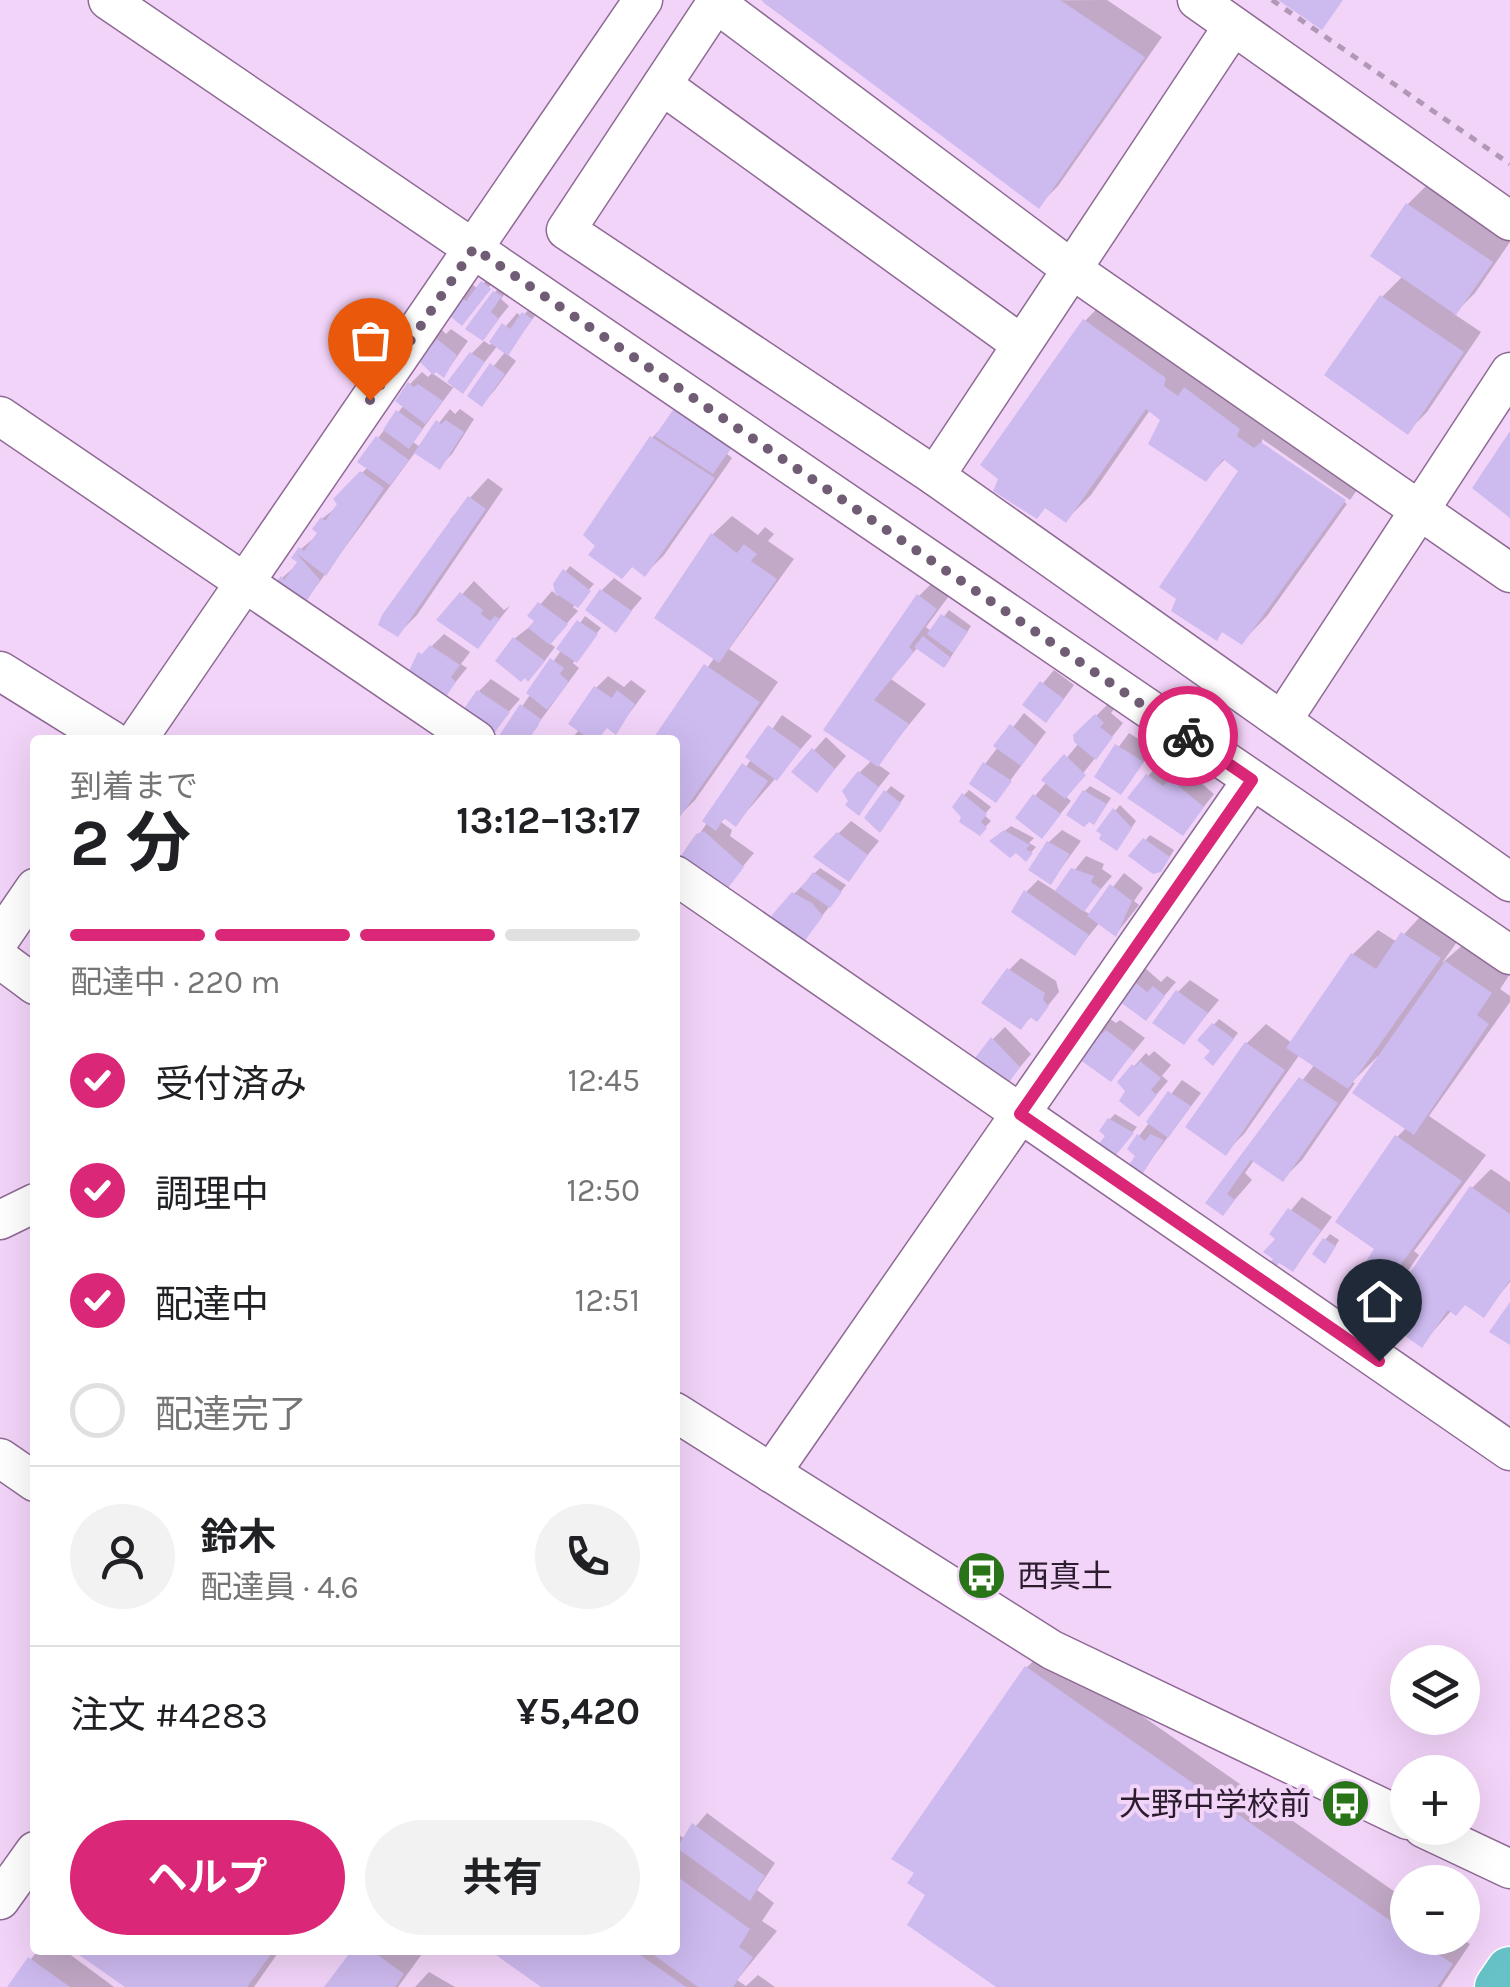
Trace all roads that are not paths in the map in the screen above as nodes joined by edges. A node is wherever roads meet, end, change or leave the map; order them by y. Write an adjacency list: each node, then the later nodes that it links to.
1 (108, 0): 8 (street)
2 (643, 0): 8 (street)
3 (1197, 0): 5 (street)
4 (717, 1): 6 (street); 9 (street)
5 (1234, 26): 7 (street); 9 (street)
6 (662, 85): 10 (street); 13 (street)
7 (1510, 221)
8 (474, 248): 16 (street); 22 (street)
9 (1070, 268): 10 (street); 14 (street)
10 (1021, 344): 13 (street)
11 (1510, 372): 14 (street)
12 (0, 416): 16 (street)
13 (936, 476): 18 (street)
14 (1420, 510): 15 (street); 18 (street)
15 (1510, 573)
16 (244, 583): 20 (street); 21 (street)
17 (0, 671): 19 (street)
18 (1284, 719): 24 (street)
19 (103, 735)
20 (139, 735)
21 (469, 735)
22 (1252, 780): 27 (street); 30 (street)
23 (680, 878): 30 (street)
24 (1510, 882)
25 (30, 895): 26 (street)
26 (0, 940)
27 (1510, 955)
28 (0, 959): 29 (street)
29 (30, 982)
30 (1020, 1114): 34 (street); 36 (street)
31 (30, 1205): 32 (street)
32 (0, 1220)
33 (680, 1415): 36 (street)
34 (1510, 1451)
35 (0, 1458): 37 (street)
36 (771, 1473): 38 (street)
37 (30, 1479)
38 (1390, 1811)
39 (1458, 1845): 40 (street)
40 (1510, 1870)
41 (1510, 1972): 42 (main road)
42 (1500, 1987)

